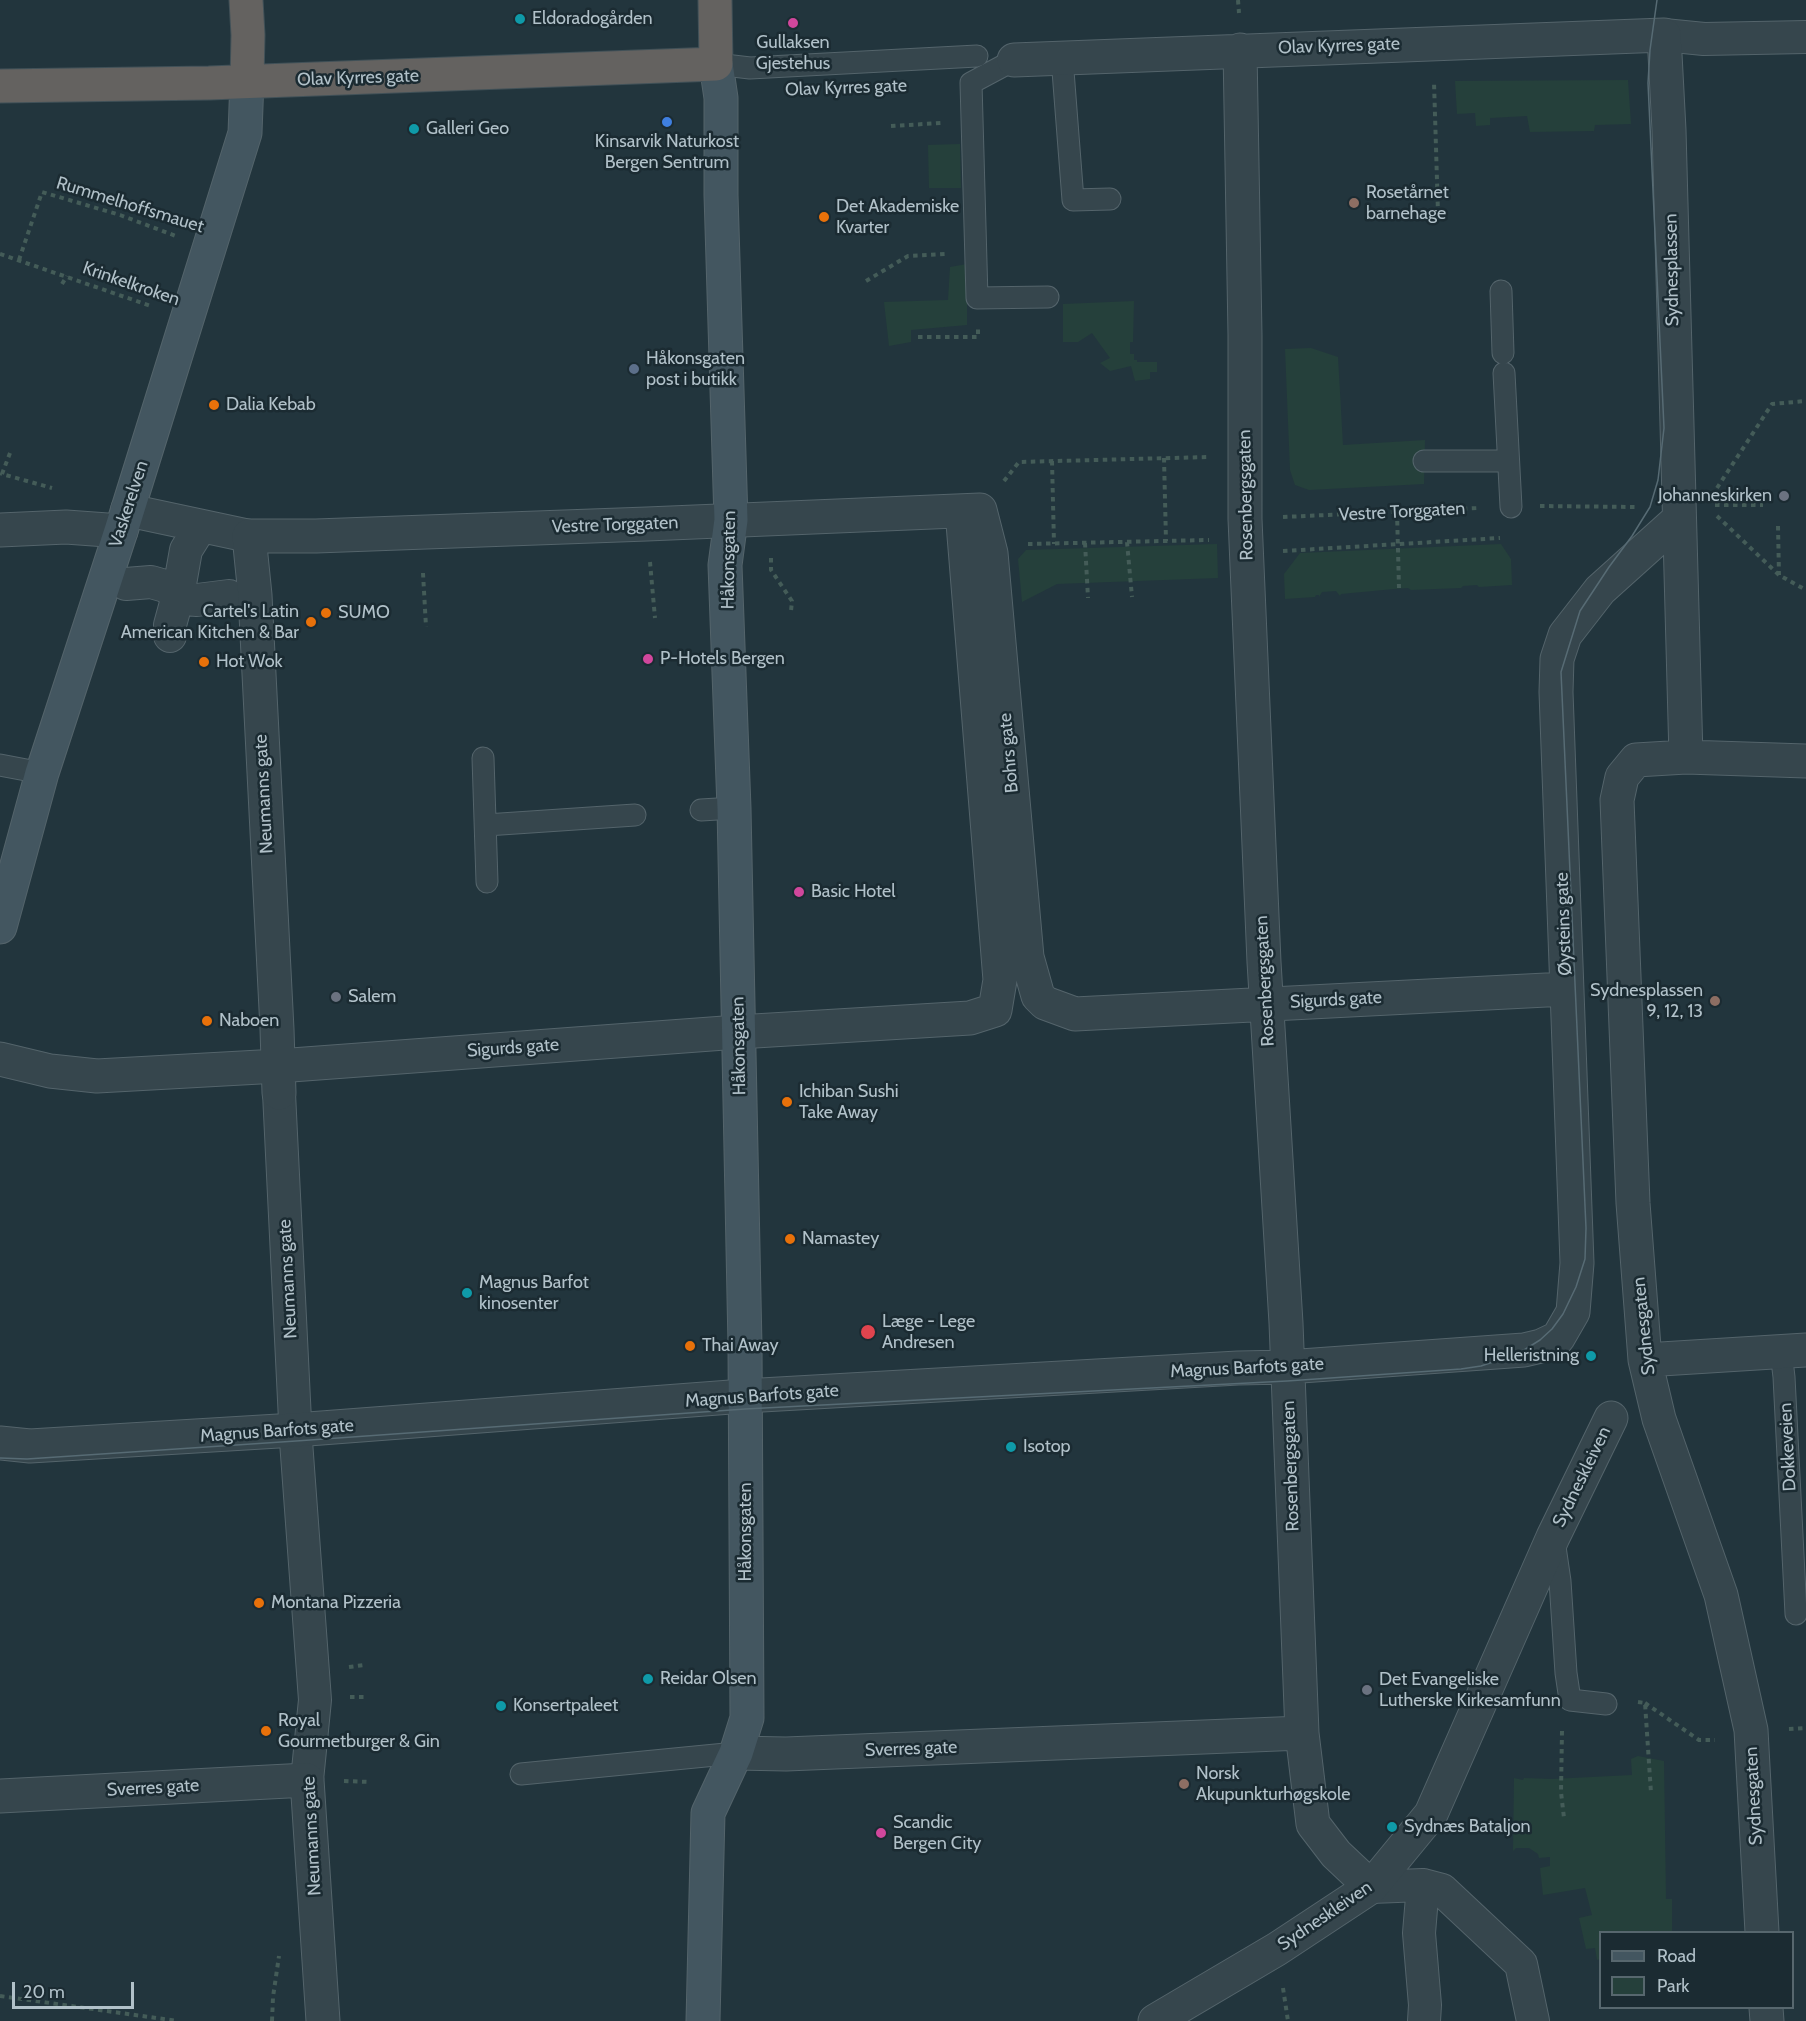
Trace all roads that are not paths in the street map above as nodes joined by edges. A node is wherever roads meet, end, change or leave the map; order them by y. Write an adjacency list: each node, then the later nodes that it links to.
1 (246, 0): 10 (highway)
2 (714, 0): 9 (highway)
3 (1664, 34): 4 (street); 5 (street, Olav Kyrres gate); 19 (street, Sydnesplassen)
4 (1806, 37)
5 (1240, 50): 7 (street, Olav Kyrres gate); 43 (street, Rosenbergsgaten)
6 (977, 56): 9 (lane)
7 (1062, 58): 8 (street, Olav Kyrres gate); 12 (lane)
8 (1014, 60): 14 (lane)
9 (716, 64): 10 (highway, Olav Kyrres gate); 21 (main road, Håkonsgaten)
10 (247, 80): 11 (highway, Olav Kyrres gate); 20 (main road, Vaskerelven)
11 (0, 86)
12 (1110, 199)
13 (1501, 291): 16 (lane)
14 (1048, 297)
15 (1424, 460): 16 (lane)
16 (1508, 461): 17 (lane)
17 (1510, 507)
18 (971, 510): 21 (street, Vestre Torggaten); 40 (street, Bohrs gate); 42 (street, Bohrs gate)
19 (1687, 510): 29 (street, Sydnesplassen); 41 (street, Øysteins gate)
20 (124, 520): 22 (street); 23 (street); 33 (main road, Vaskerelven)
21 (731, 520): 24 (street, Vestre Torggaten); 34 (main road, Håkonsgaten)
22 (201, 526): 24 (street); 26 (street)
23 (0, 530)
24 (249, 536): 46 (street, Neumanns gate)
25 (126, 584): 26 (street)
26 (175, 593): 27 (street); 28 (street)
27 (229, 596)
28 (170, 636)
29 (1686, 757): 31 (street); 49 (street, Sydnesgaten)
30 (483, 758): 37 (lane)
31 (1806, 761)
32 (0, 765): 33 (lane)
33 (42, 773): 39 (main road, Vaskerelven)
34 (734, 808): 35 (lane); 44 (main road, Håkonsgaten)
35 (701, 810)
36 (635, 815): 37 (lane)
37 (486, 825): 38 (lane)
38 (487, 882)
39 (0, 927)
40 (1000, 980): 44 (street, Sigurds gate)
41 (1566, 989): 43 (street, Sigurds gate); 47 (street, Øysteins gate)
42 (1038, 996): 43 (street, Sigurds gate)
43 (1266, 1004): 50 (street, Rosenbergsgaten)
44 (738, 1032): 46 (street, Sigurds gate); 51 (main road, Håkonsgaten)
45 (0, 1059): 46 (street, Sigurds gate)
46 (278, 1079): 53 (street, Neumanns gate)
47 (1524, 1350): 50 (street, Magnus Barfots gate)
48 (1794, 1351): 49 (street, Dokkeveien); 56 (lane, Dokkeveien)
49 (1645, 1360): 65 (street, Sydnesgaten)
50 (1287, 1367): 51 (street, Magnus Barfots gate); 58 (street, Rosenbergsgaten)
51 (744, 1396): 53 (street, Magnus Barfots gate); 59 (main road, Håkonsgaten)
52 (1611, 1418): 55 (street, Sydneskleiven)
53 (296, 1430): 54 (street, Magnus Barfots gate); 61 (street, Neumanns gate)
54 (0, 1443)
55 (1553, 1537): 57 (lane, Sydneskleiven); 64 (street, Sydneskleiven)
56 (1796, 1614)
57 (1606, 1704)
58 (1302, 1733): 59 (street, Sverres gate); 64 (street, Rosenbergsgaten)
59 (736, 1754): 60 (lane, Sverres gate); 67 (main road, Håkonsgaten)
60 (521, 1774)
61 (307, 1780): 62 (street, Sverres gate); 66 (street, Neumanns gate)
62 (0, 1796)
63 (1423, 1885): 64 (street); 69 (street); 70 (street)
64 (1371, 1887): 68 (street, Sydneskleiven)
65 (1762, 1931)
66 (323, 2020)
67 (703, 2021)
68 (1155, 2021)
69 (1424, 2021)
70 (1533, 2021)

